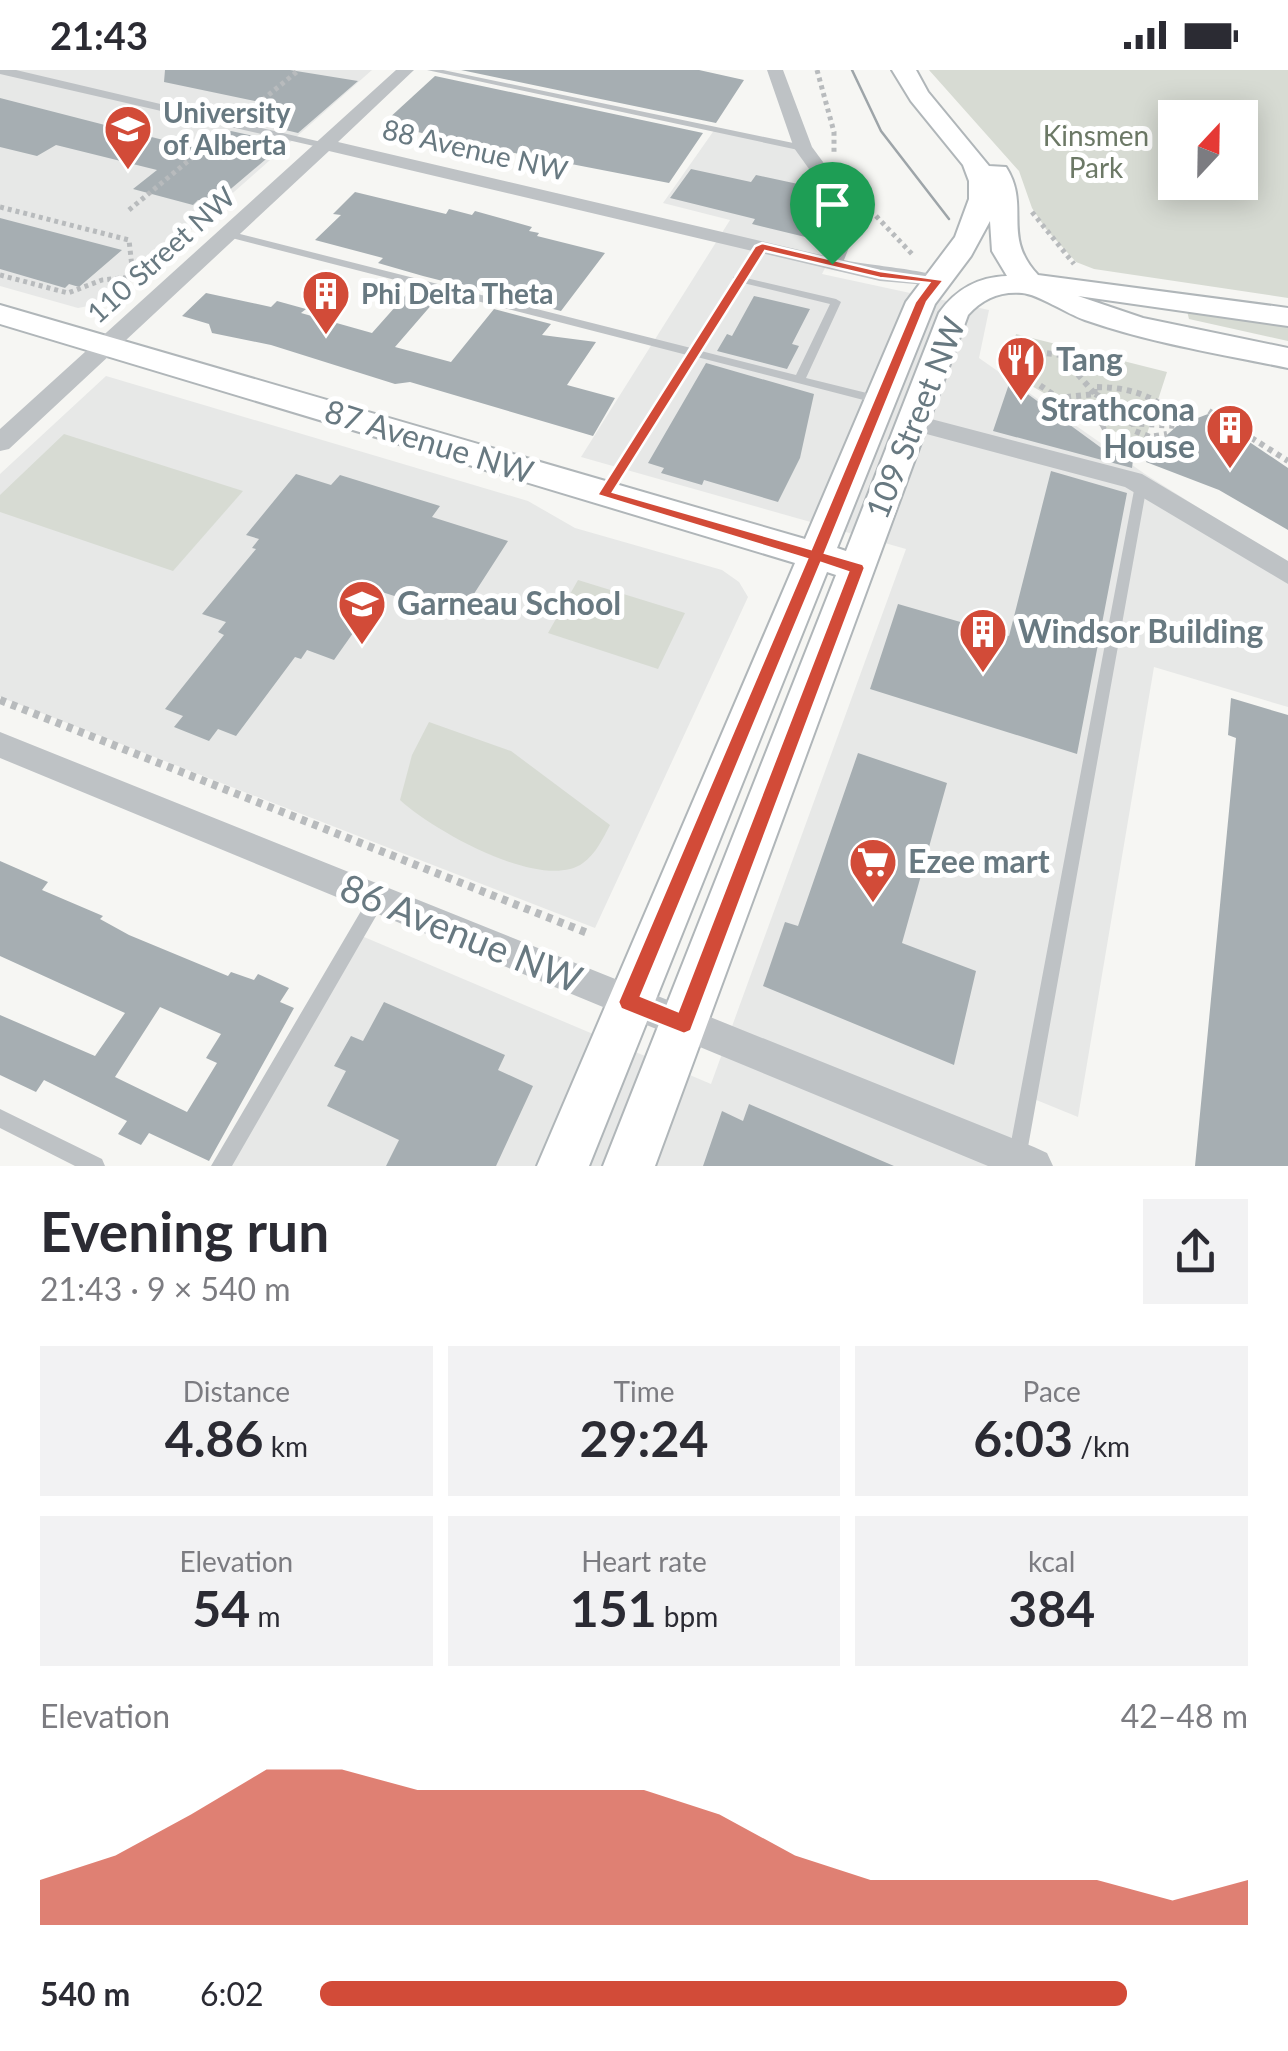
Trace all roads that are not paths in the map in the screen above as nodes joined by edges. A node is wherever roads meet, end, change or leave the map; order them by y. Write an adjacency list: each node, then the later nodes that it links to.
1 (0, 70): 6 (street, 88 Avenue NW)
2 (406, 70): 6 (street, 110 Street NW)
3 (431, 70): 7 (lane)
4 (775, 70): 7 (street)
5 (906, 75): 12 (main road, 109 Street NW); 13 (main road, 109 Street NW)
6 (328, 145): 8 (street, 110 Street NW); 9 (street, 88 Avenue NW)
7 (802, 148): 10 (street)
8 (228, 234): 16 (street, 110 Street NW); 17 (lane)
9 (762, 246): 10 (street, 88 Avenue NW); 11 (lane)
10 (832, 264): 12 (street, 88 Avenue NW)
11 (737, 279): 17 (lane); 19 (lane)
12 (938, 280): 20 (main road, 109 Street NW)
13 (1026, 282): 15 (main road); 18 (main road); 21 (main road, 109 Street NW)
14 (0, 314): 16 (main road, 87 Avenue NW)
15 (1288, 317)
16 (107, 345): 22 (street, 110 Street NW); 24 (main road, 87 Avenue NW)
17 (692, 352): 19 (lane); 24 (lane)
18 (1288, 358)
19 (799, 380): 20 (lane)
20 (879, 400): 25 (main road, 109 Street NW)
21 (912, 422): 23 (street); 26 (main road, 109 Street NW)
22 (0, 443)
23 (1141, 485): 27 (street); 33 (lane)
24 (604, 495): 25 (main road, 87 Avenue NW)
25 (816, 556): 26 (main road, 87 Avenue NW); 30 (main road, 109 Street NW)
26 (858, 568): 31 (main road, 109 Street NW)
27 (1288, 574)
28 (0, 745): 29 (street, 86 Avenue NW)
29 (377, 898): 30 (street, 86 Avenue NW); 35 (lane)
30 (628, 1002): 31 (street, 86 Avenue NW); 36 (main road, 109 Street NW)
31 (684, 1023): 33 (street, 86 Avenue NW); 37 (main road, 109 Street NW)
32 (0, 1118): 34 (lane)
33 (1025, 1163)
34 (95, 1166)
35 (221, 1166)
36 (563, 1166)
37 (629, 1166)

